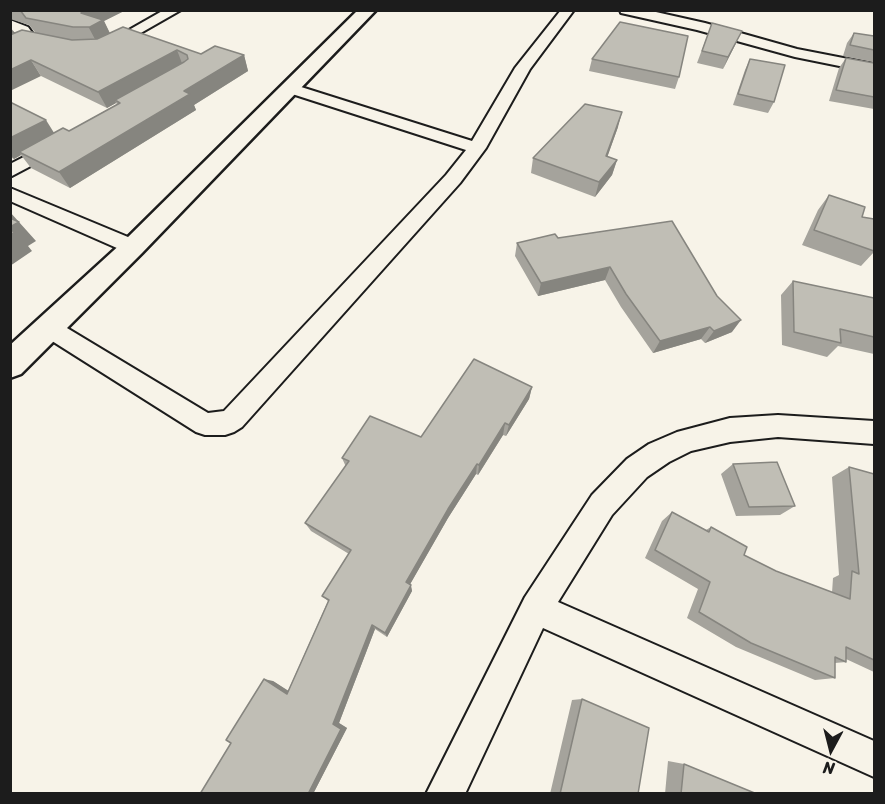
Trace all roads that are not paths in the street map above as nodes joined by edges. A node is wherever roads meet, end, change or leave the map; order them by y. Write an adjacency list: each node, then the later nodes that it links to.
1 (175, 10): 7 (street)
2 (368, 10): 9 (street)
3 (568, 10): 11 (street)
4 (626, 10): 8 (street)
5 (10, 24): 6 (street)
6 (10, 50)
7 (92, 50)
8 (874, 69)
9 (291, 89): 11 (street); 14 (street)
10 (72, 137): 12 (street)
11 (477, 148): 15 (street)
12 (10, 172)
13 (10, 194): 14 (street)
14 (133, 247): 15 (street)
15 (49, 328): 16 (street)
16 (10, 365)
17 (874, 433): 18 (street)
18 (536, 608): 19 (street); 20 (street)
19 (874, 759)
20 (445, 794)

